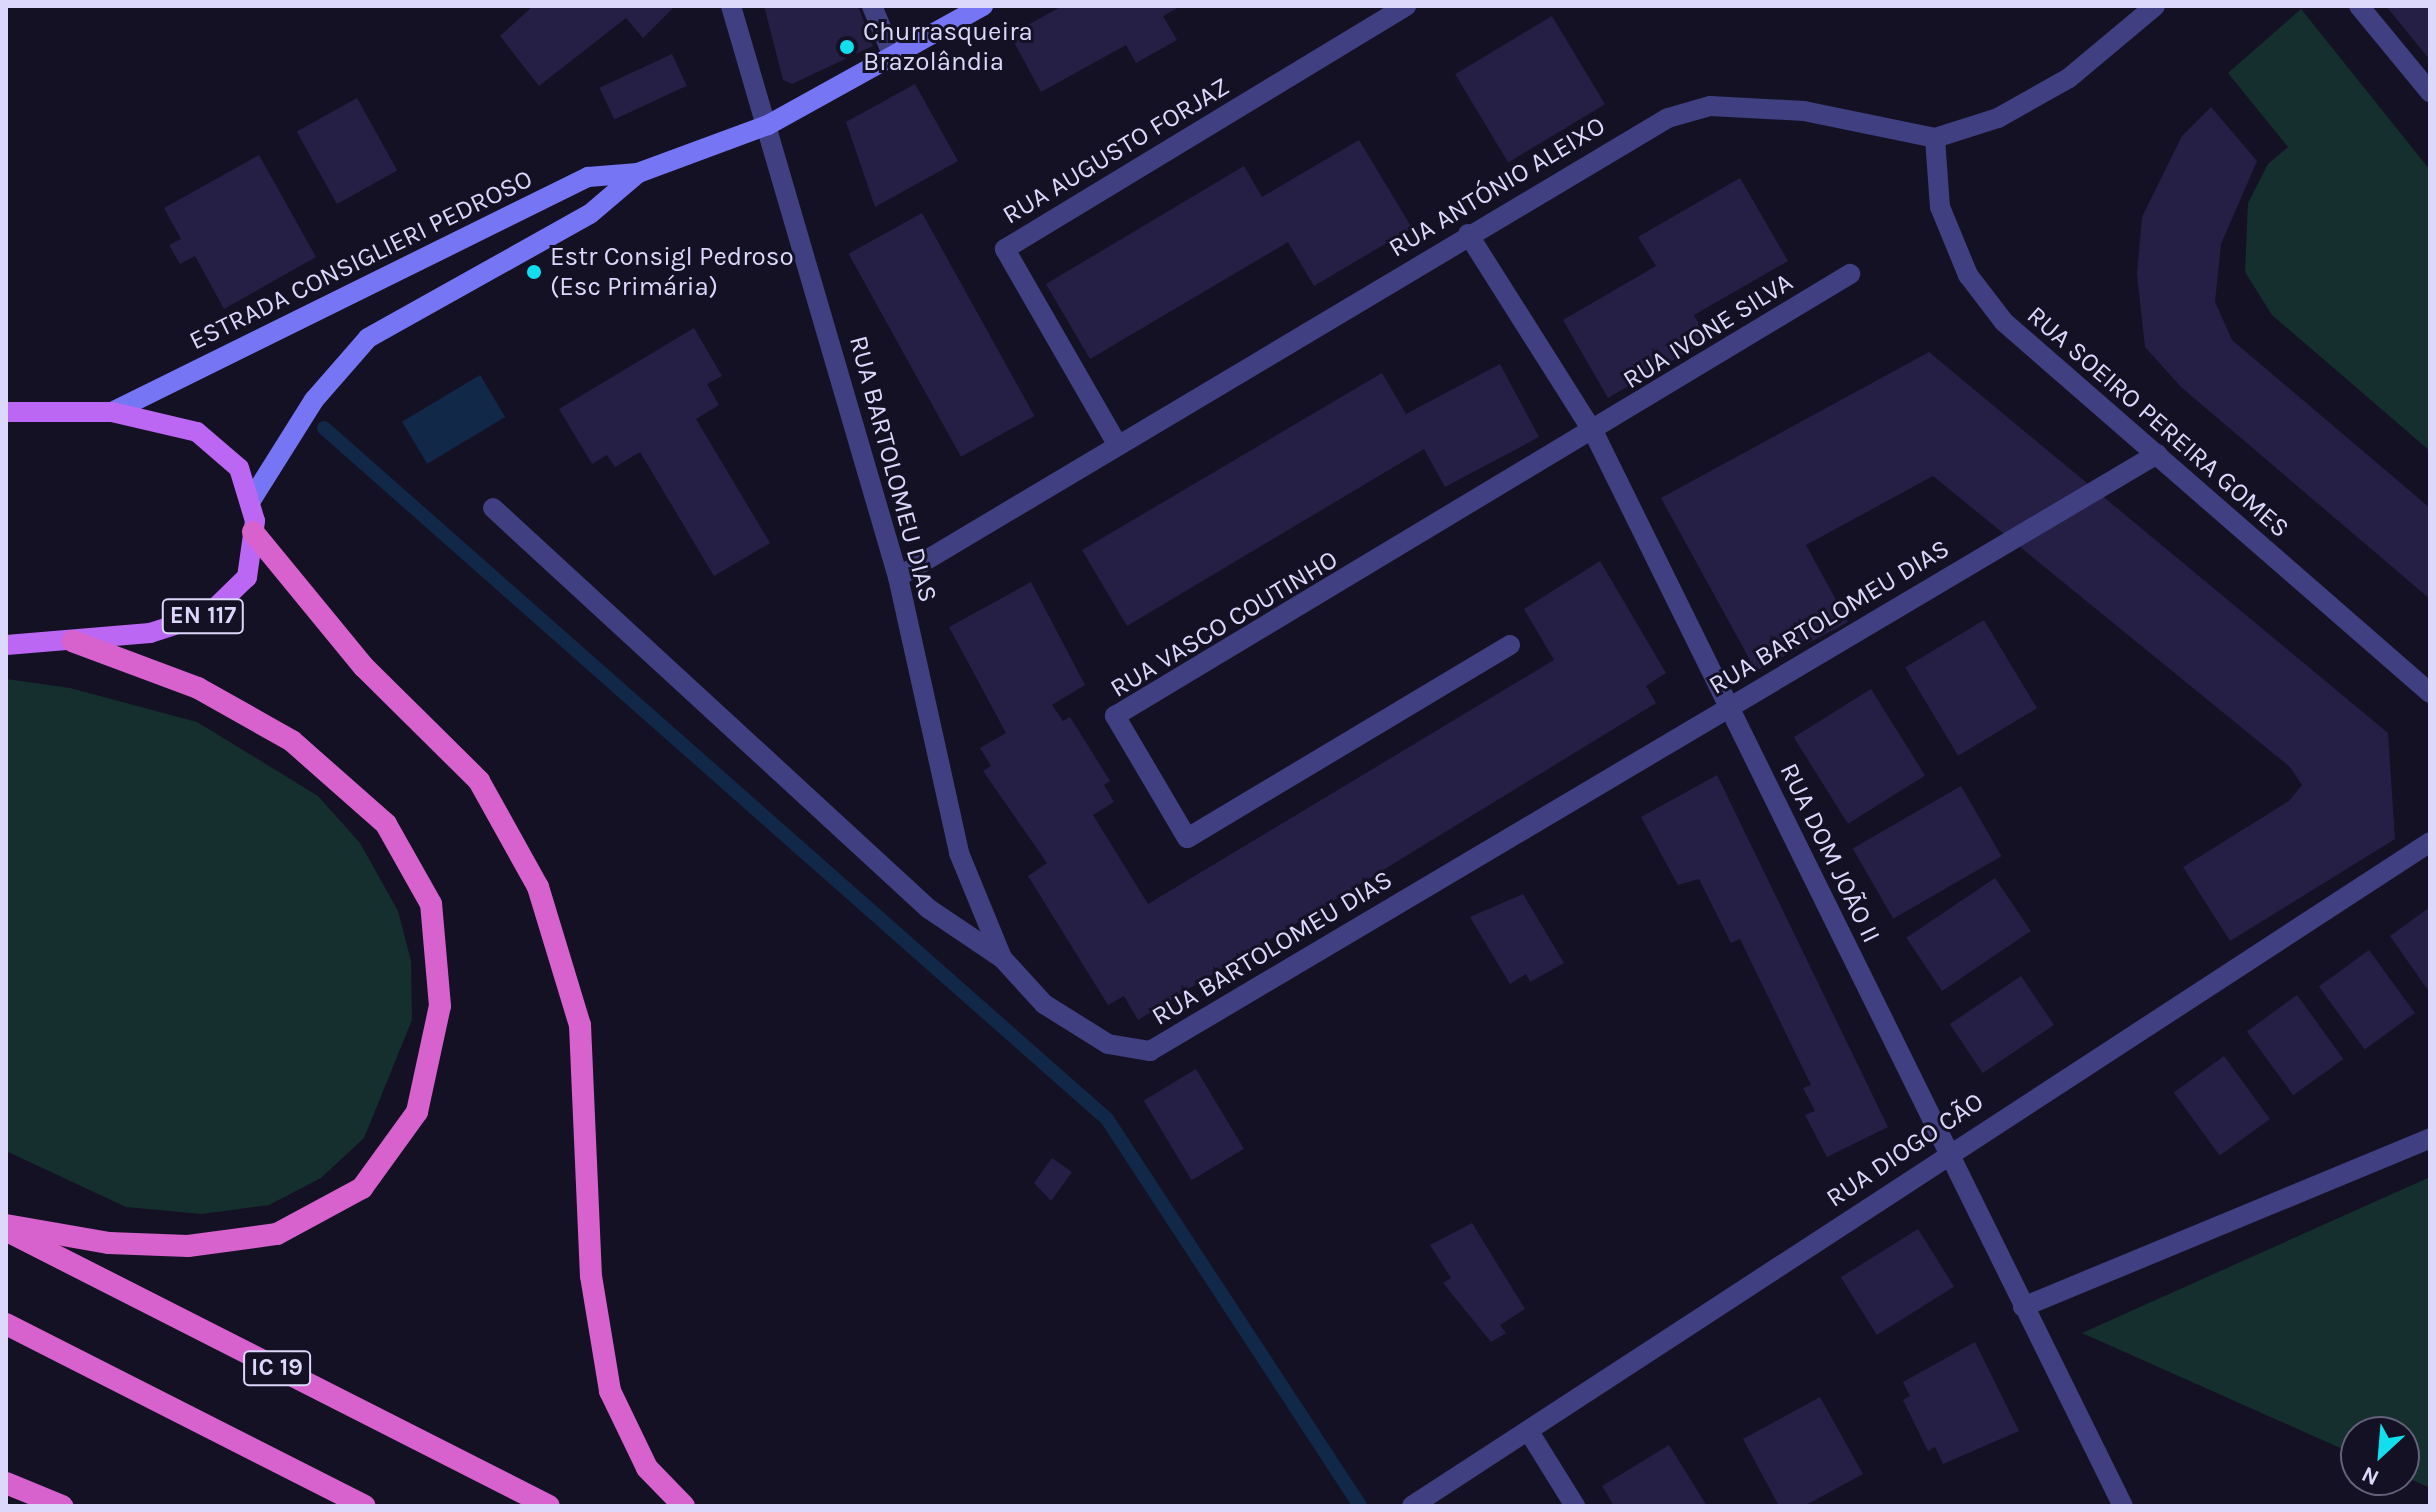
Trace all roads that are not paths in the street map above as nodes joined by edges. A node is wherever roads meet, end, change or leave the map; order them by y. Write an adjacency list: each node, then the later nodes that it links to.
1 (731, 6): 9 (street, RUA BARTOLOMEU DIAS)
2 (872, 6): 7 (street)
3 (983, 6): 7 (main road, ESTRADA CONSIGLIERI PEDROSO)
4 (1406, 6): 17 (street, RUA AUGUSTO FORJAZ)
5 (2155, 6): 10 (street, RUA ANTÓNIO ALEIXO)
6 (2359, 6): 8 (street)
7 (893, 56): 9 (main road, ESTRADA CONSIGLIERI PEDROSO)
8 (2430, 92)
9 (768, 125): 11 (main road, ESTRADA CONSIGLIERI PEDROSO); 22 (street, RUA BARTOLOMEU DIAS)
10 (1935, 138): 12 (street, RUA ANTÓNIO ALEIXO); 18 (street, RUA SOEIRO PEREIRA GOMES)
11 (638, 173): 15 (main road, ESTRADA CONSIGLIERI PEDROSO); 19 (main road, ESTRADA CONSIGLIERI PEDROSO)
12 (1468, 234): 16 (street, RUA DOM JOÃO II); 17 (street, RUA ANTÓNIO ALEIXO)
13 (1850, 274): 16 (street, RUA IVONE SILVA)
14 (6, 412): 15 (main road, EN 117)
15 (112, 412): 19 (main road, EN 117)
16 (1594, 433): 25 (street, RUA VASCO COUTINHO); 27 (street, RUA DOM JOÃO II)
17 (1117, 444): 22 (street, RUA ANTÓNIO ALEIXO)
18 (2157, 454): 26 (street, RUA SOEIRO PEREIRA GOMES); 27 (street, RUA BARTOLOMEU DIAS)
19 (250, 502): 21 (main road, EN 117)
20 (493, 508): 29 (street)
21 (253, 532): 23 (main road, EN 117); 42 (highway)
22 (898, 577): 29 (street, RUA BARTOLOMEU DIAS)
23 (72, 641): 24 (main road, EN 117); 32 (highway)
24 (6, 645)
25 (1510, 645)
26 (2430, 693)
27 (1729, 705): 29 (street, RUA BARTOLOMEU DIAS); 31 (street, RUA DOM JOÃO II)
28 (2430, 842): 31 (street, RUA DIOGO CÃO)
29 (1002, 958)
30 (2430, 1138): 33 (street)
31 (1946, 1153): 33 (street, RUA DOM JOÃO II); 35 (street, RUA DIOGO CÃO)
32 (6, 1228): 41 (highway, IC 19)
33 (2023, 1307): 45 (street, RUA DOM JOÃO II)
34 (6, 1324): 36 (highway)
35 (1531, 1435): 43 (street, RUA DIOGO CÃO); 44 (street)
36 (298, 1472): 39 (highway); 40 (highway)
37 (6, 1483): 38 (highway)
38 (62, 1506)
39 (348, 1506)
40 (364, 1506)
41 (549, 1506)
42 (684, 1506)
43 (1412, 1506)
44 (1575, 1506)
45 (2123, 1506)

